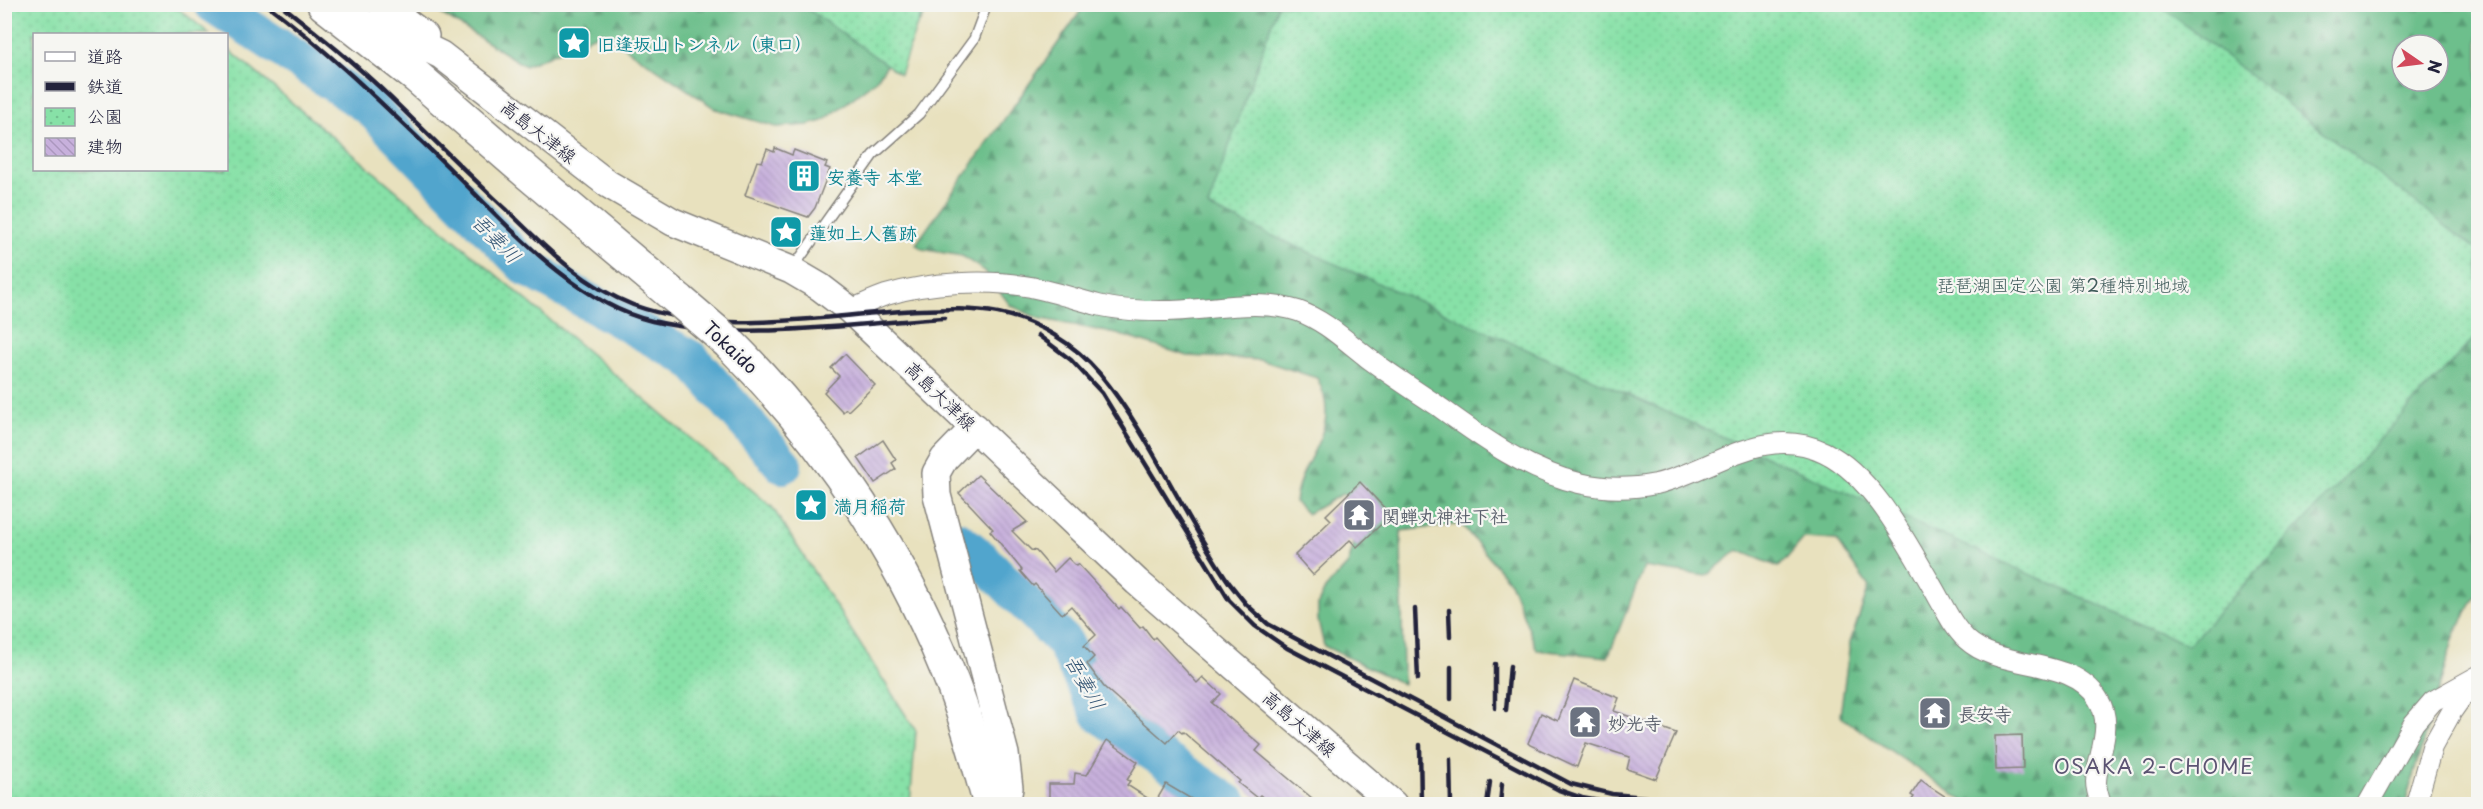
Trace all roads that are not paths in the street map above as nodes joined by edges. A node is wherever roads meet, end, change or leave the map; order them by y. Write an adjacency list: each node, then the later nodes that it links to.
1 (382, 4): 4 (main road)
2 (987, 4): 5 (lane)
3 (331, 10): 4 (main road); 9 (highway, Tokaido, bridge)
4 (441, 55): 5 (main road, 高島大津線)
5 (791, 270): 6 (main road, 高島大津線)
6 (850, 310): 7 (main road, 高島大津線); 12 (street)
7 (975, 427): 10 (main road); 11 (main road, 高島大津線)
8 (2478, 676): 13 (street); 14 (street)
9 (990, 804)
10 (1006, 804)
11 (1393, 804)
12 (2101, 804)
13 (2368, 804)
14 (2416, 804)

